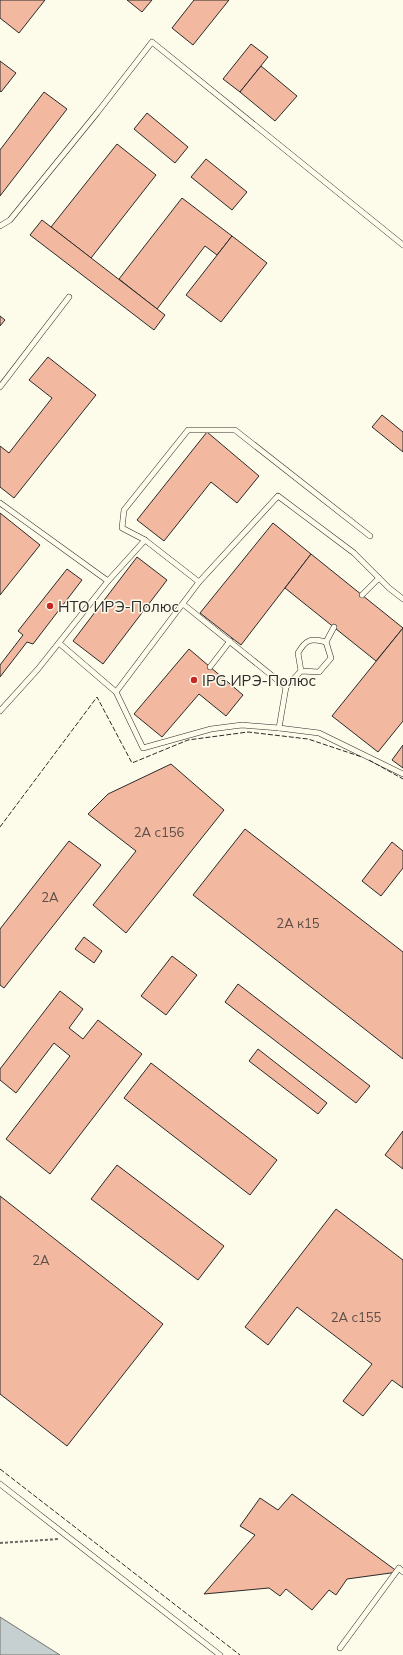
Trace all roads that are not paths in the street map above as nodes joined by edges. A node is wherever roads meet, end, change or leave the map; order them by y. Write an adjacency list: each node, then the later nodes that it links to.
1 (0, 226): 2 (lane)
2 (403, 245)
3 (69, 297): 4 (lane)
4 (0, 387)
5 (0, 503): 9 (lane)
6 (370, 536): 7 (lane)
7 (145, 540): 9 (lane); 10 (lane)
8 (379, 578): 10 (lane); 11 (lane); 12 (lane)
9 (108, 581): 17 (lane)
10 (199, 582): 13 (lane)
11 (362, 595)
12 (403, 599)
13 (183, 604): 15 (lane); 21 (lane)
14 (334, 627): 16 (lane)
15 (230, 641): 18 (lane); 20 (lane)
16 (326, 642): 19 (lane); 19 (lane)
17 (59, 643): 21 (lane); 22 (lane)
18 (210, 667)
19 (301, 670): 20 (lane)
20 (286, 687): 23 (lane)
21 (116, 692): 23 (lane)
22 (0, 711)
23 (279, 728): 24 (lane)
24 (403, 774)
25 (0, 1484): 28 (lane)
26 (403, 1572): 27 (lane)
27 (340, 1648)
28 (220, 1655)

